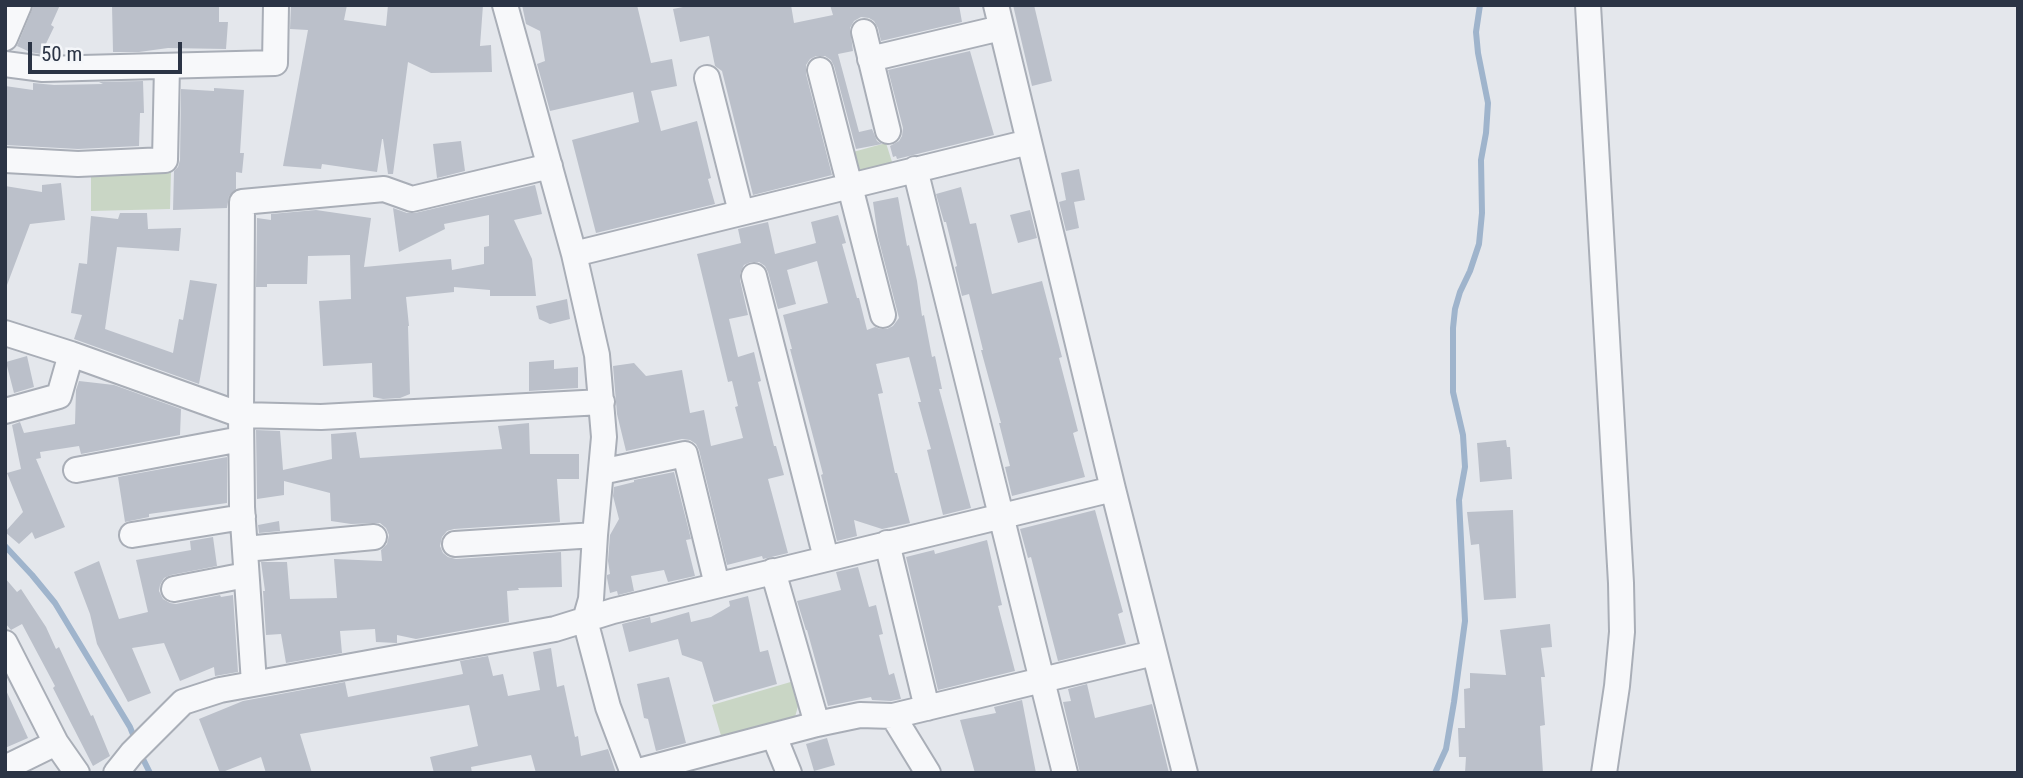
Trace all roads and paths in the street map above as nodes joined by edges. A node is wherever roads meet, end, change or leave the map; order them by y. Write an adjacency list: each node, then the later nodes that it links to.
1 (19, 5): 7 (street)
2 (276, 5): 10 (street)
3 (505, 5): 16 (street)
4 (1588, 5): 62 (street)
5 (998, 17): 8 (street); 14 (street)
6 (863, 32): 8 (street)
7 (5, 38)
8 (870, 59): 13 (street)
9 (5, 64): 10 (street)
10 (167, 66): 15 (street)
11 (820, 70): 18 (street)
12 (707, 78): 19 (street)
13 (888, 131)
14 (1029, 142): 17 (street); 30 (street)
15 (5, 160)
16 (550, 166): 20 (street); 27 (street)
17 (915, 169): 18 (street); 31 (street)
18 (850, 185): 19 (street); 22 (street)
19 (741, 212): 20 (street)
20 (574, 254): 25 (street)
21 (754, 276): 39 (street)
22 (883, 315)
23 (5, 333): 24 (street)
24 (71, 354): 26 (street); 27 (street)
25 (602, 402): 27 (street); 29 (street)
26 (5, 411)
27 (241, 427): 28 (street); 32 (street)
28 (76, 470)
29 (601, 472): 33 (street); 42 (street)
30 (1113, 489): 31 (street); 46 (street)
31 (1001, 516): 36 (street); 47 (street)
32 (243, 517): 34 (street); 38 (street)
33 (595, 535): 37 (street); 44 (street)
34 (132, 536)
35 (374, 537): 38 (street)
36 (887, 543): 39 (street); 49 (street)
37 (455, 544)
38 (245, 549): 41 (street)
39 (826, 558): 40 (street)
40 (773, 571): 42 (street); 51 (street)
41 (246, 575): 43 (street); 48 (street)
42 (717, 585): 44 (street)
43 (174, 589)
44 (584, 620): 48 (street); 57 (street)
45 (5, 644): 53 (street)
46 (1154, 653): 47 (street); 61 (street)
47 (1043, 681): 49 (street); 60 (street)
48 (254, 683): 54 (street)
49 (927, 708): 50 (street)
50 (893, 716): 51 (street); 59 (street)
51 (817, 724): 52 (street)
52 (774, 736): 57 (street); 58 (street)
53 (55, 743): 55 (street); 56 (street)
54 (130, 760)
55 (5, 768)
56 (77, 773)
57 (632, 773)
58 (789, 773)
59 (928, 773)
60 (1065, 773)
61 (1185, 773)
62 (1604, 773)

